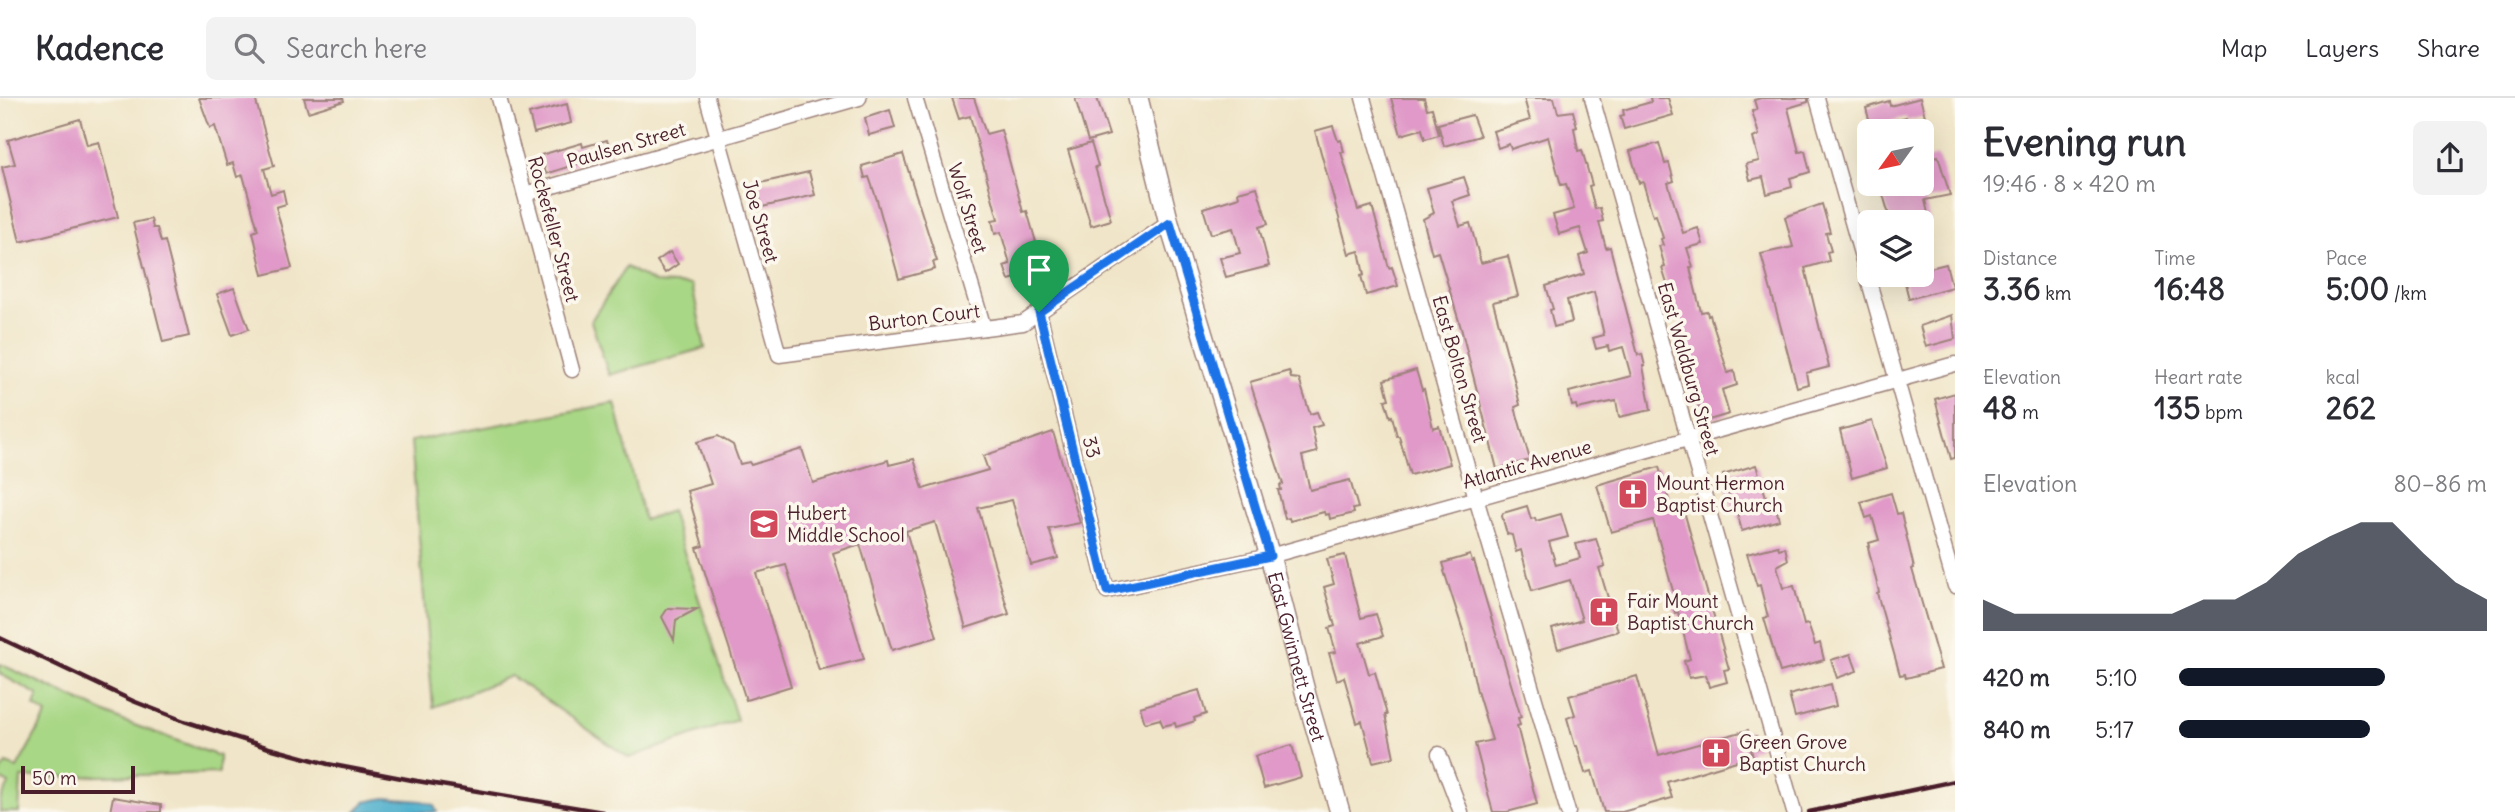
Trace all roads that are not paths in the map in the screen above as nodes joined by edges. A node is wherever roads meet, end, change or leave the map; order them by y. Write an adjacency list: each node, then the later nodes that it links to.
1 (499, 98): 10 (street, Rockefeller Street)
2 (707, 98): 9 (street, Joe Street)
3 (859, 98): 9 (street, Paulsen Street)
4 (915, 98): 13 (street, Wolf Street)
5 (1138, 98): 11 (main road, East Gwinnett Street)
6 (1363, 98): 19 (street, East Bolton Street)
7 (1592, 98): 18 (street, East Waldburg Street)
8 (1817, 98): 17 (street)
9 (718, 139): 10 (street, Paulsen Street); 14 (street, Joe Street)
10 (526, 194): 16 (street, Rockefeller Street)
11 (1170, 223): 12 (street, Burton Court); 20 (main road, East Gwinnett Street)
12 (1039, 312): 13 (street, Burton Court); 22 (street, 33)
13 (984, 328): 14 (street, Burton Court)
14 (779, 355)
15 (1955, 364): 17 (street, Atlantic Avenue)
16 (572, 370)
17 (1896, 380): 18 (street, Atlantic Avenue); 21 (street)
18 (1688, 439): 19 (street, Atlantic Avenue); 27 (street, East Waldburg Street)
19 (1476, 498): 20 (street, Atlantic Avenue); 26 (street, East Bolton Street)
20 (1270, 556): 22 (street, Atlantic Avenue); 24 (main road, East Gwinnett Street)
21 (1955, 586)
22 (1107, 591)
23 (1439, 754): 25 (street)
24 (1340, 812)
25 (1461, 812)
26 (1568, 812)
27 (1794, 812)

